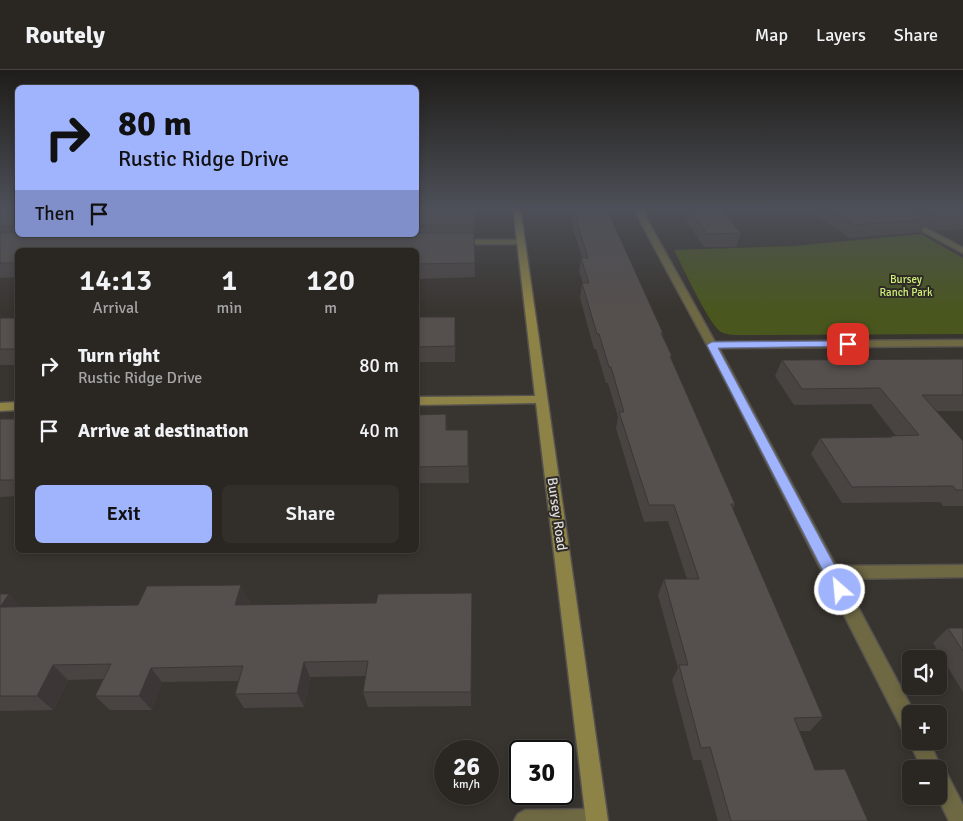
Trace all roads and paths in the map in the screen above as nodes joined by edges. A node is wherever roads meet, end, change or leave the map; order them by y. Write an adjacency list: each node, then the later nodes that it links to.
1 (521, 242): 7 (street, Bursey Road)
2 (656, 242): 6 (street)
3 (947, 242): 4 (street)
4 (963, 251)
5 (963, 343): 6 (street)
6 (712, 345): 12 (street)
7 (542, 399): 8 (street); 15 (street, Bursey Road)
8 (419, 401)
9 (15, 406): 10 (street)
10 (0, 407)
11 (963, 570): 12 (street)
12 (832, 573): 13 (street)
13 (902, 709)
14 (947, 796): 17 (street)
15 (597, 820): 16 (street)
16 (525, 821)
17 (960, 821)

